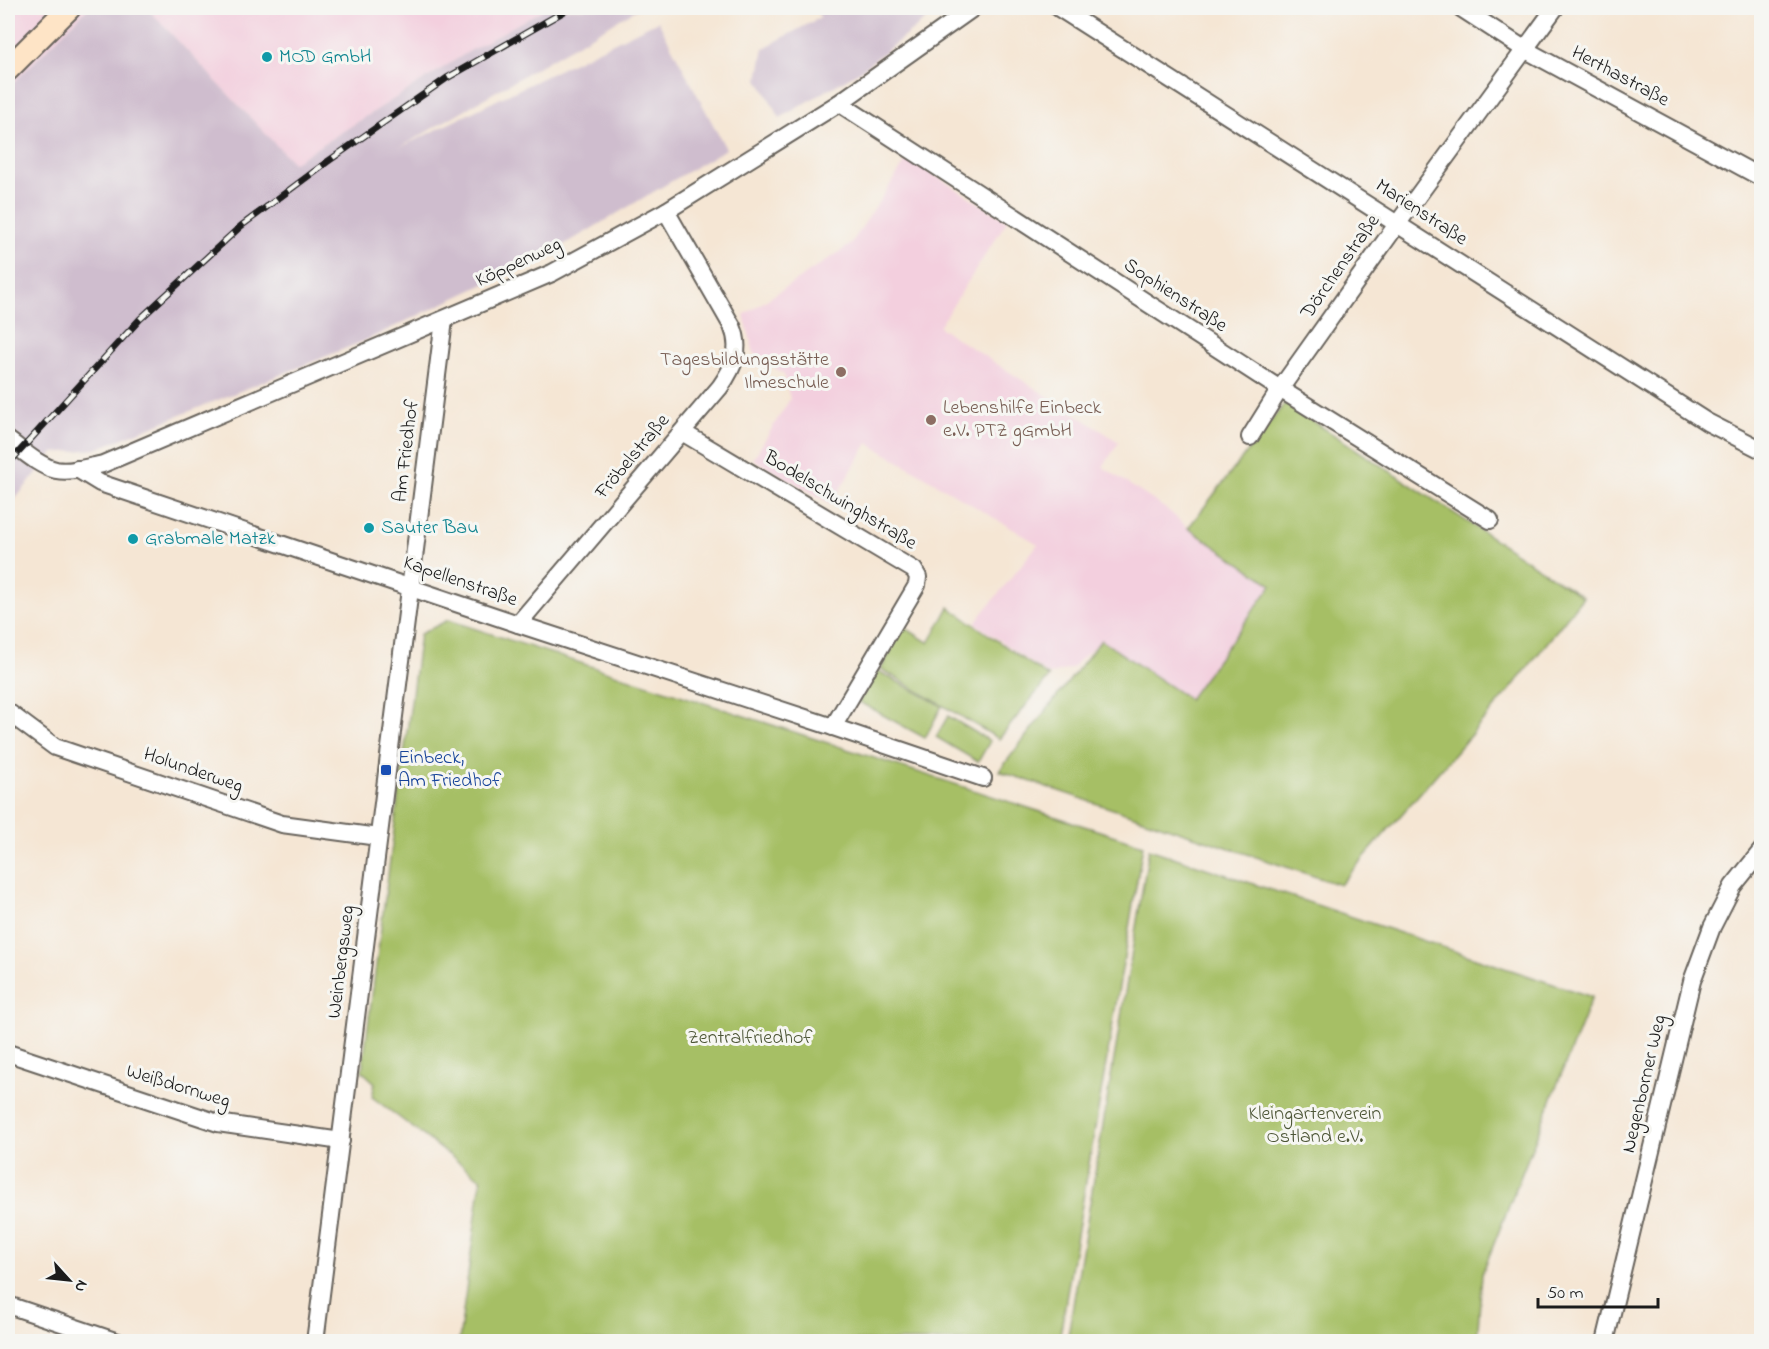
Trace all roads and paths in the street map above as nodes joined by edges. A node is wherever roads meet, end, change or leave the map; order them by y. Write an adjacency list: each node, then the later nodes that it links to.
1 (69, 8): 7 (main road)
2 (973, 8): 8 (street, Köppenweg)
3 (1059, 8): 11 (street, Marienstraße)
4 (1461, 8): 6 (street, Herthastraße)
5 (1555, 8): 6 (street, Dörchenstraße)
6 (1524, 49): 9 (street, Herthastraße); 11 (street, Dörchenstraße)
7 (8, 69)
8 (839, 103): 10 (street, Köppenweg); 13 (street, Sophienstraße)
9 (1761, 178)
10 (666, 211): 12 (street, Köppenweg); 14 (street, Fröbelstraße)
11 (1398, 223): 13 (street, Dörchenstraße); 17 (street, Marienstraße)
12 (444, 320): 18 (street, Köppenweg); 20 (street, Am Friedhof)
13 (1280, 389): 15 (street, Dörchenstraße); 19 (street, Sophienstraße)
14 (682, 432): 21 (street, Fröbelstraße); 23 (street, Bodelschwinghstraße)
15 (1250, 437)
16 (8, 440): 18 (street, Köppenweg)
17 (1761, 450)
18 (77, 470): 20 (street, Kapellenstraße)
19 (1490, 520)
20 (410, 587): 21 (street, Kapellenstraße); 25 (street, Weinbergsweg)
21 (518, 624): 23 (street, Kapellenstraße)
22 (8, 712): 25 (street, Holunderweg)
23 (833, 727): 24 (street, Kapellenstraße)
24 (983, 778)
25 (378, 837): 28 (street, Weinbergsweg)
26 (1761, 850): 32 (street, Negenborner Weg)
27 (8, 1053): 28 (street, Weißdornweg)
28 (340, 1141): 31 (street, Weinbergsweg)
29 (8, 1305): 30 (street)
30 (118, 1341)
31 (315, 1341)
32 (1605, 1341)

